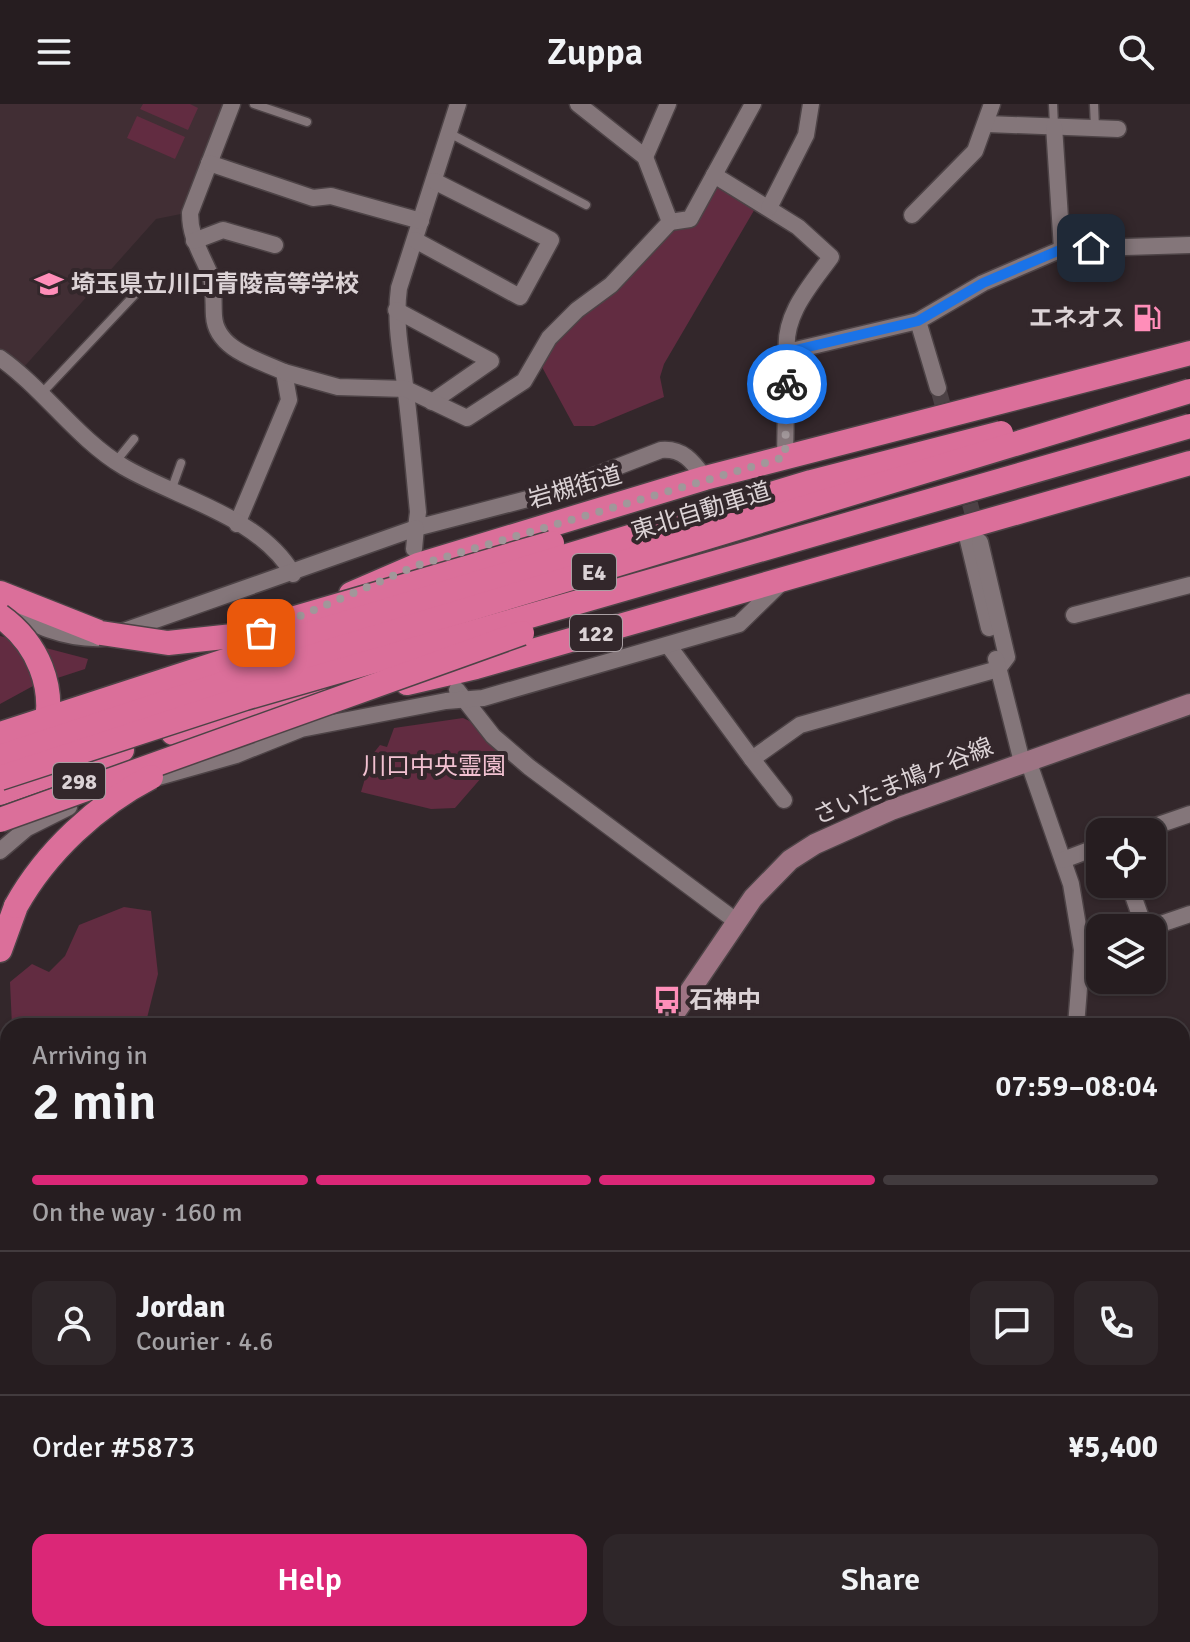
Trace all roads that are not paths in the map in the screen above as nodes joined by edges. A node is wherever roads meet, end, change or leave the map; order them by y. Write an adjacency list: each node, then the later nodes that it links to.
1 (232, 104): 18 (street)
2 (254, 104): 11 (lane)
3 (458, 104): 16 (street)
4 (578, 104): 17 (street)
5 (668, 104): 17 (street)
6 (753, 104): 19 (street)
7 (811, 104): 22 (street)
8 (992, 104): 12 (street)
9 (1053, 104): 13 (lane)
10 (1094, 104): 14 (lane)
11 (307, 122)
12 (987, 124): 13 (street); 23 (street)
13 (1054, 126): 14 (street); 30 (street)
14 (1095, 128): 15 (street)
15 (1118, 129)
16 (449, 133): 20 (street); 21 (lane)
17 (645, 157): 25 (street)
18 (209, 163): 24 (street); 27 (street)
19 (714, 175): 22 (street); 25 (street)
20 (434, 181): 24 (street); 26 (street)
21 (586, 205)
22 (769, 208): 34 (street)
23 (912, 215)
24 (421, 221): 26 (street)
25 (670, 222): 42 (street)
26 (415, 240): 32 (street)
27 (194, 241): 28 (street); 37 (street)
28 (275, 245)
29 (1190, 245): 30 (street)
30 (1062, 249): 33 (street)
31 (142, 287): 41 (lane)
32 (396, 310): 39 (street); 42 (street)
33 (918, 321): 34 (street); 38 (street)
34 (787, 352): 45 (street)
35 (1190, 353): 45 (highway, 岩槻街道)
36 (0, 358): 41 (street)
37 (284, 372): 39 (street); 52 (street)
38 (938, 388)
39 (406, 389): 42 (street); 53 (street)
40 (1190, 389): 50 (highway, bridge); 73 (highway, 東北自動車道 / E4, bridge)
41 (41, 394): 46 (street)
42 (432, 402)
43 (1190, 426): 59 (highway, E4, bridge)
44 (134, 439): 46 (lane)
45 (785, 457): 49 (highway, 岩槻街道)
46 (117, 460): 51 (street)
47 (181, 463): 51 (lane)
48 (1190, 463): 54 (highway, 122)
49 (705, 478): 53 (street); 68 (highway, 岩槻街道)
50 (811, 482): 60 (highway, bridge); 70 (highway, bridge)
51 (172, 488): 52 (street)
52 (237, 524): 56 (street)
53 (416, 528): 55 (street); 56 (street)
54 (973, 535): 57 (highway, 122); 65 (street)
55 (414, 549)
56 (293, 574): 61 (street)
57 (785, 579): 64 (street); 71 (highway, 122)
58 (1190, 585): 62 (street)
59 (619, 589): 69 (highway, bridge); 77 (highway, E4, bridge)
60 (0, 593)
61 (0, 606)
62 (1074, 615)
63 (0, 616): 78 (highway, bridge)
64 (668, 645): 66 (street); 74 (street)
65 (998, 669): 74 (street); 75 (street)
66 (462, 696): 83 (street); 88 (street)
67 (1190, 704): 75 (main road, さいたま鳩ヶ谷線)
68 (68, 719): 70 (highway); 72 (highway, 岩槻街道)
69 (256, 729): 81 (highway, bridge); 89 (highway, bridge)
70 (0, 733)
71 (156, 738): 76 (highway, 122); 78 (highway, 122); 81 (highway, 298)
72 (0, 745)
73 (0, 757)
74 (752, 759): 79 (street)
75 (1022, 762): 85 (street); 88 (main road, さいたま鳩ヶ谷線)
76 (0, 764)
77 (0, 778)
78 (0, 794)
79 (784, 800)
80 (1190, 814): 82 (street)
81 (0, 821)
82 (1166, 822)
83 (0, 851)
84 (1086, 851): 85 (street)
85 (1063, 860): 91 (street)
86 (1134, 898): 87 (street)
87 (1190, 914)
88 (736, 921): 90 (main road, さいたま鳩ヶ谷線)
89 (0, 950)
90 (671, 1018)
91 (1077, 1018)

